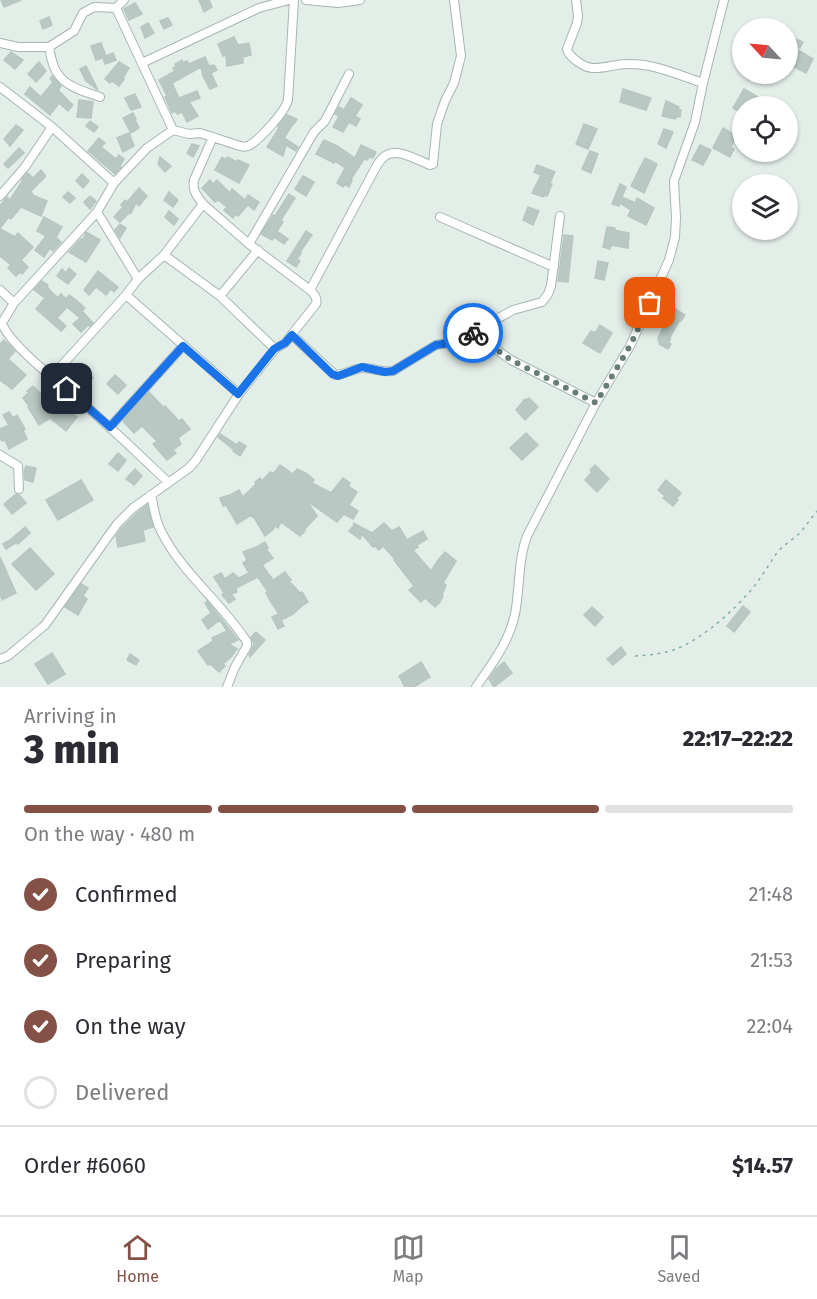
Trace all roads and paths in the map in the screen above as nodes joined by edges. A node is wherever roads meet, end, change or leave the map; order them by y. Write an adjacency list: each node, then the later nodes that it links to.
1 (124, 0): 8 (street)
2 (292, 0): 11 (street); 18 (street)
3 (306, 0): 4 (street)
4 (360, 0)
5 (454, 0): 31 (street)
6 (576, 0): 13 (street)
7 (724, 0): 13 (street)
8 (116, 8): 10 (street); 11 (street)
9 (0, 43): 10 (street)
10 (49, 47): 15 (street)
11 (142, 63): 17 (street)
12 (349, 74): 25 (street)
13 (703, 83): 42 (street)
14 (0, 87): 16 (street)
15 (100, 97)
16 (52, 127): 19 (street); 20 (street)
17 (173, 129): 18 (street); 19 (street)
18 (213, 137): 21 (street)
19 (114, 183): 22 (street)
20 (0, 196)
21 (203, 204): 25 (street); 27 (street)
22 (97, 212): 29 (street); 34 (street)
23 (560, 216): 28 (street)
24 (440, 217): 28 (street)
25 (249, 244): 26 (street)
26 (258, 250): 31 (street); 33 (street)
27 (164, 255): 29 (street); 33 (street)
28 (554, 267): 35 (street)
29 (138, 279): 32 (street)
30 (0, 290): 34 (street)
31 (309, 290): 36 (street)
32 (126, 295): 38 (street); 40 (street)
33 (220, 296): 39 (street)
34 (14, 303): 37 (street)
35 (473, 333): 36 (street); 42 (street)
36 (292, 335): 39 (street)
37 (4, 336): 40 (street)
38 (183, 346): 41 (street); 43 (street)
39 (274, 349): 41 (street)
40 (52, 376): 43 (street)
41 (238, 394): 45 (street)
42 (596, 403): 52 (street)
43 (110, 427): 45 (street)
44 (0, 455): 46 (street)
45 (168, 482): 47 (street)
46 (19, 489)
47 (152, 495): 50 (street); 51 (street)
48 (817, 511): 49 (path)
49 (635, 656)
50 (0, 659)
51 (227, 687)
52 (476, 687)

